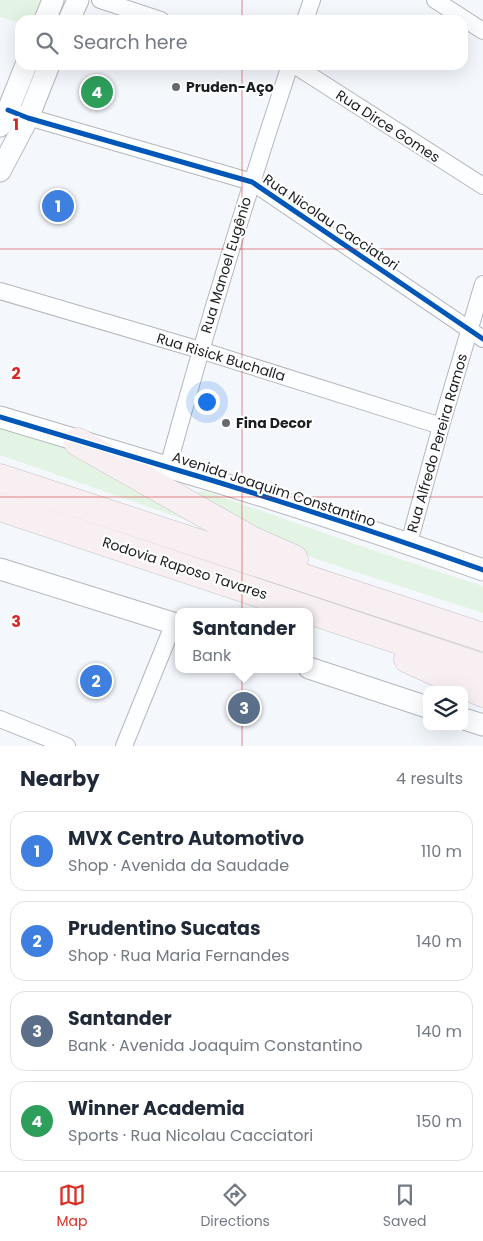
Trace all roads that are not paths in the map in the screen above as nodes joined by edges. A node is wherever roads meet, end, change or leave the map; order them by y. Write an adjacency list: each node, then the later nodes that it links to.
1 (53, 0): 6 (street)
2 (78, 0): 7 (street)
3 (100, 0): 8 (street)
4 (312, 0): 9 (street)
5 (435, 0): 10 (street)
6 (46, 15)
7 (71, 15)
8 (146, 15)
9 (307, 15)
10 (458, 15)
11 (468, 21): 12 (street)
12 (483, 31)
13 (25, 70): 17 (street)
14 (46, 70): 17 (street)
15 (290, 70): 19 (street, Rua Manoel Eugênio)
16 (300, 70): 20 (street, Rua Dirce Gomes)
17 (12, 118): 18 (street); 19 (street, Rua Nicolau Cacciatori)
18 (0, 171)
19 (252, 182): 23 (street, Rua Nicolau Cacciatori); 25 (street, Rua Manoel Eugênio)
20 (483, 186)
21 (483, 284): 23 (street, Rua Alfredo Pereira Ramos)
22 (0, 291): 25 (street, Rua Risick Buchalla)
23 (469, 329): 24 (street, Rua Nicolau Cacciatori); 27 (street, Rua Alfredo Pereira Ramos)
24 (483, 339)
25 (200, 350): 27 (street, Rua Risick Buchalla); 29 (street, Rua Manoel Eugênio)
26 (0, 417): 28 (street, Avenida Joaquim Constantino)
27 (441, 426): 32 (street, Rua Alfredo Pereira Ramos)
28 (78, 442): 29 (street, Avenida Joaquim Constantino); 40 (highway)
29 (168, 467): 32 (street, Avenida Joaquim Constantino)
30 (0, 478): 40 (highway, Rodovia Raposo Tavares)
31 (0, 507): 35 (highway, Rodovia Raposo Tavares)
32 (409, 544): 34 (street, Avenida Joaquim Constantino)
33 (0, 569): 41 (street)
34 (483, 570)
35 (274, 598): 36 (highway); 37 (highway, Rodovia Raposo Tavares)
36 (295, 608)
37 (304, 608)
38 (313, 611): 44 (highway, Rodovia Raposo Tavares)
39 (313, 616): 46 (highway)
40 (439, 623): 43 (highway, Rodovia Raposo Tavares)
41 (175, 624)
42 (175, 626): 52 (street)
43 (483, 637)
44 (483, 668)
45 (313, 669): 47 (street)
46 (483, 693)
47 (423, 706)
48 (0, 719): 51 (street)
49 (468, 720): 50 (street)
50 (483, 725)
51 (67, 746)
52 (124, 746)

